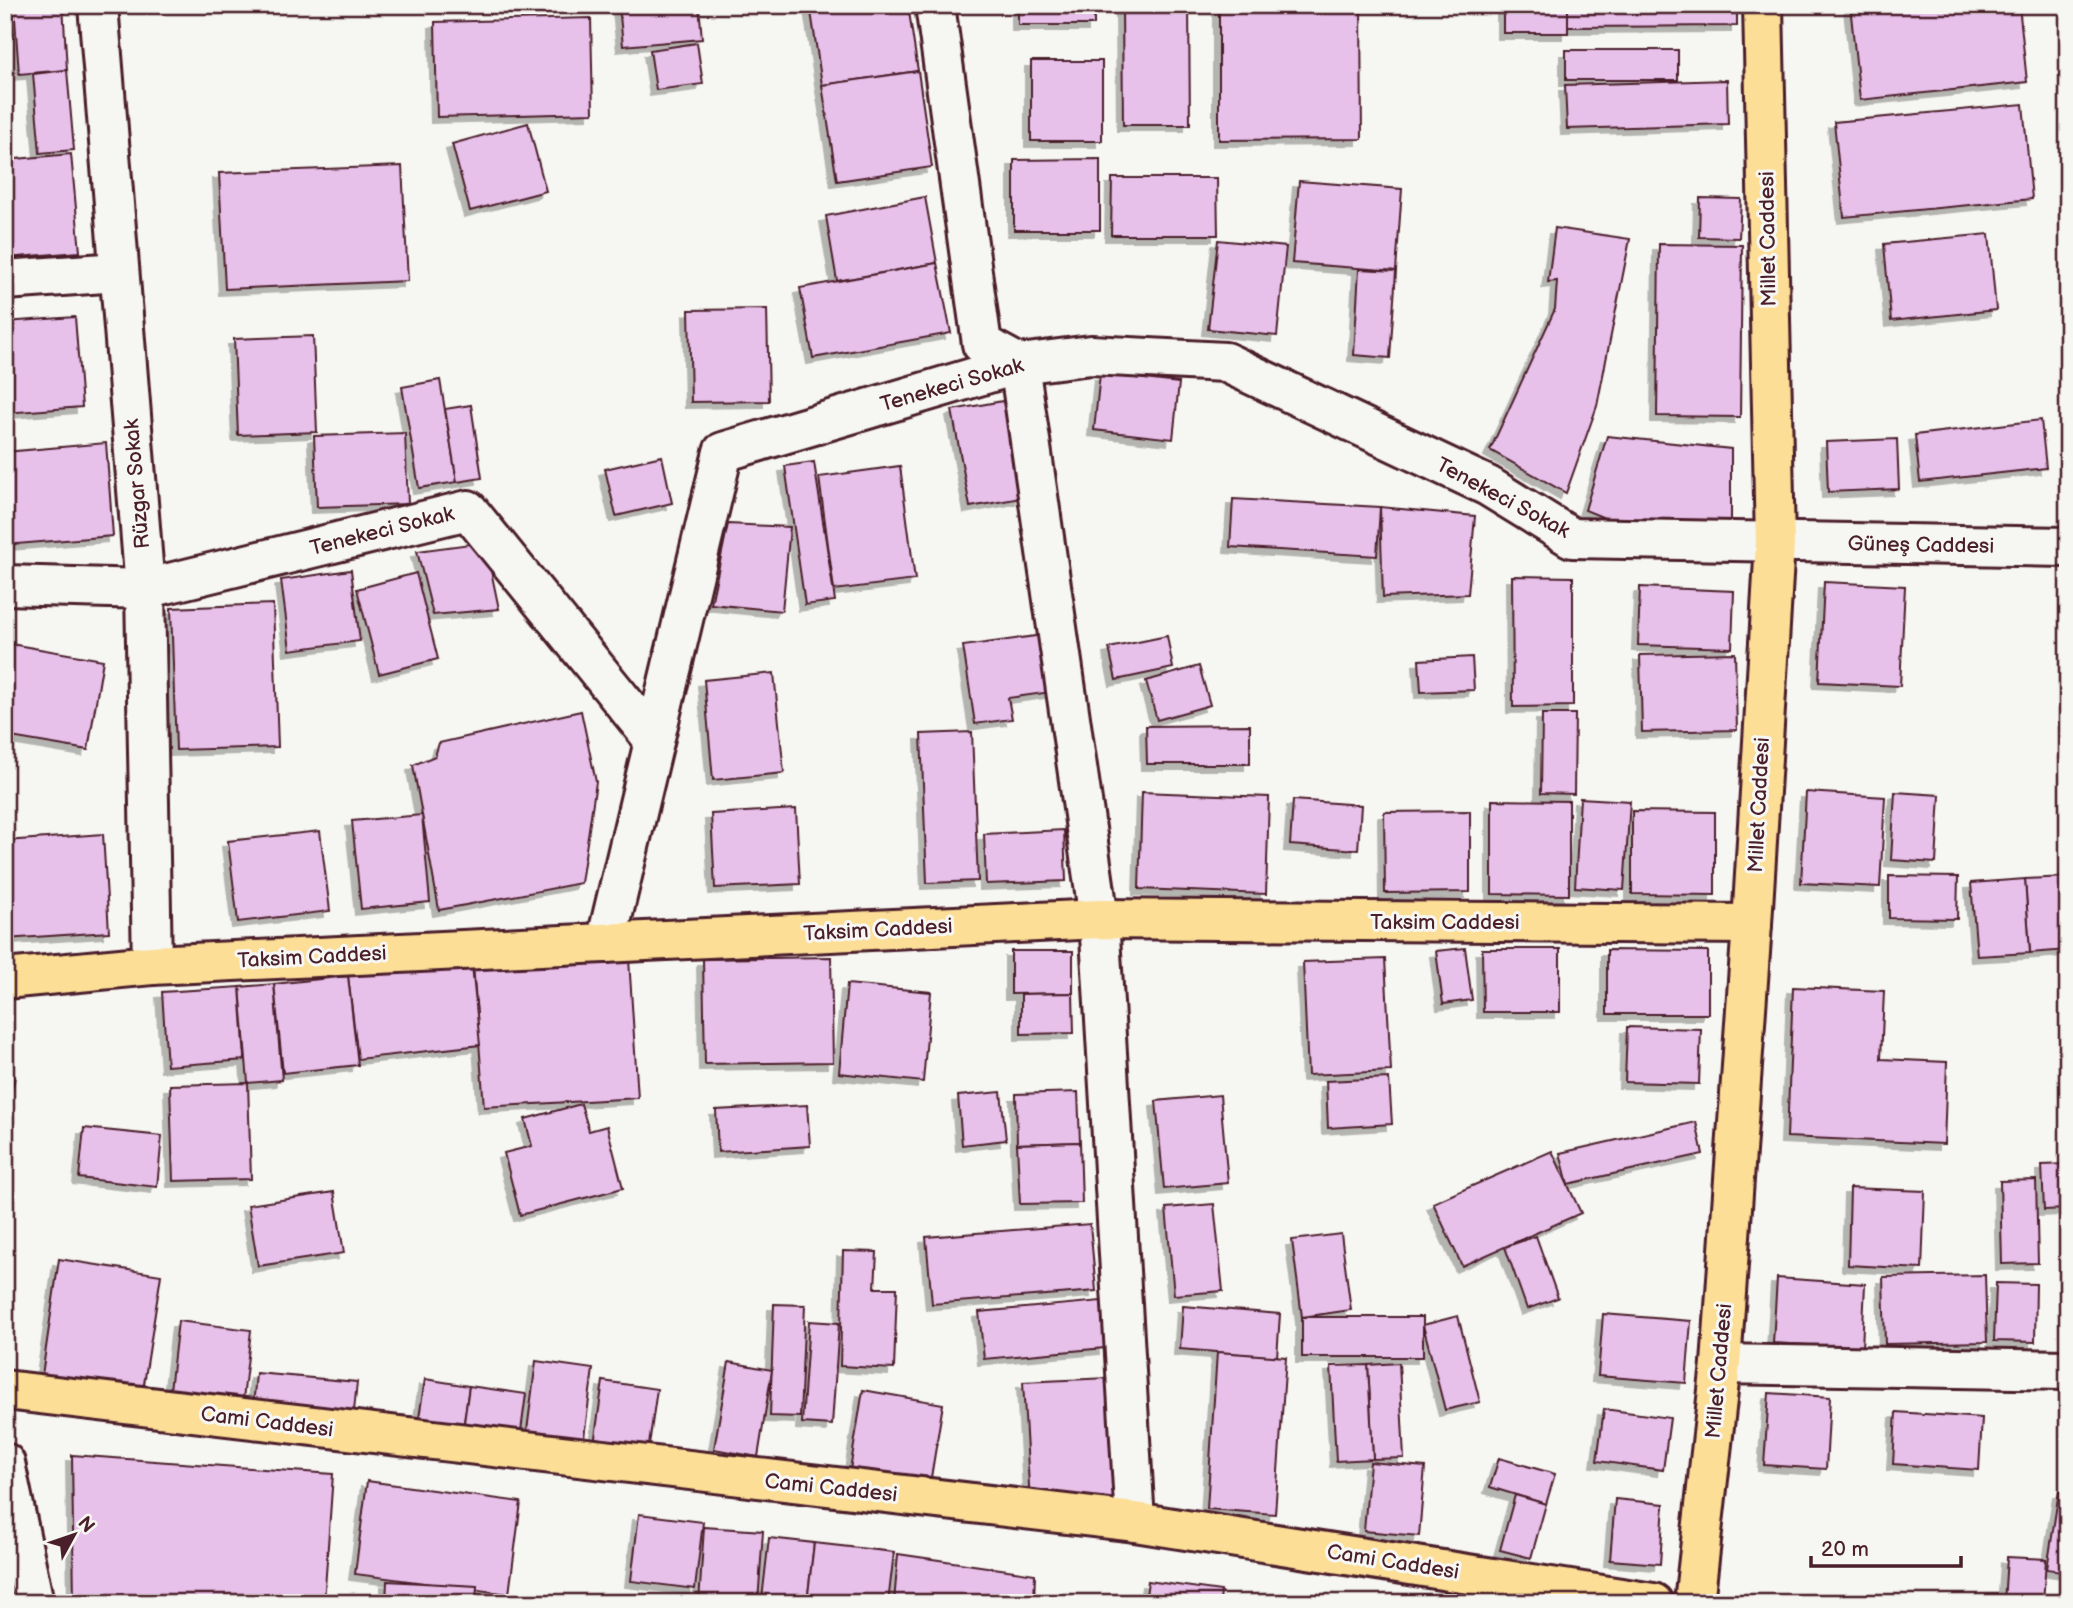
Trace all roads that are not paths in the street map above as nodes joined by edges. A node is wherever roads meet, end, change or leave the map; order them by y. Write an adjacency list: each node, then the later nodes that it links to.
1 (98, 5): 4 (street, Rüzgar Sokak)
2 (935, 5): 6 (street)
3 (1763, 5): 7 (main road, Millet Caddesi)
4 (119, 272): 5 (street); 10 (street, Rüzgar Sokak)
5 (5, 280)
6 (1018, 364): 7 (street, Tenekeci Sokak); 11 (street, Tenekeci Sokak); 12 (street)
7 (1775, 543): 8 (street, Güneş Caddesi); 13 (main road, Millet Caddesi)
8 (2068, 547)
9 (5, 585): 10 (street, Tenekeci Sokak)
10 (145, 589): 11 (street, Tenekeci Sokak); 15 (street, Rüzgar Sokak)
11 (654, 740): 14 (street, Tenekeci Sokak)
12 (1100, 919): 13 (main road, Taksim Caddesi); 14 (main road, Taksim Caddesi); 21 (street)
13 (1752, 923): 17 (main road, Millet Caddesi)
14 (606, 943): 15 (main road, Taksim Caddesi)
15 (152, 965): 16 (main road, Taksim Caddesi)
16 (5, 979)
17 (1721, 1364): 18 (street); 24 (main road, Millet Caddesi)
18 (2068, 1370)
19 (5, 1390): 21 (main road, Cami Caddesi)
20 (5, 1463): 22 (street)
21 (1135, 1522): 23 (main road, Cami Caddesi)
22 (34, 1603)
23 (1654, 1603)
24 (1694, 1603)

